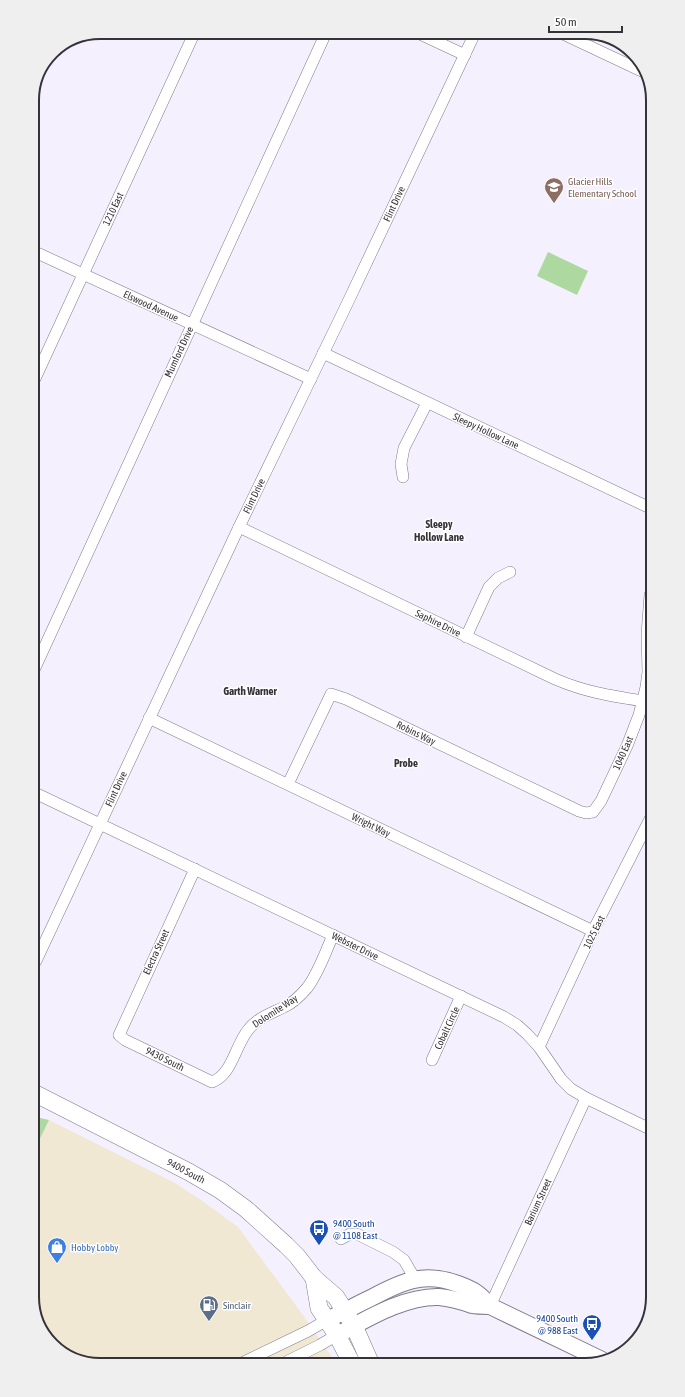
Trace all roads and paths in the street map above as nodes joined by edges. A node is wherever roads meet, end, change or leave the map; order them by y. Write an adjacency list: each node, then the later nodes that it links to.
1 (192, 39): 9 (street, 1210 East)
2 (323, 39): 10 (street, Mumford Drive)
3 (431, 39): 6 (street)
4 (472, 39): 6 (street, Flint Drive)
5 (574, 39): 7 (street)
6 (465, 55): 11 (street, Flint Drive)
7 (638, 69)
8 (39, 254): 9 (street, Elswood Avenue)
9 (83, 275): 10 (street, Elswood Avenue); 12 (street, 1210 East)
10 (192, 324): 13 (street, Elswood Avenue); 20 (street, Mumford Drive)
11 (323, 354): 13 (street, Flint Drive); 14 (street, Sleepy Hollow Lane)
12 (39, 370)
13 (311, 379): 17 (street, Flint Drive)
14 (427, 403): 15 (street); 16 (street, Sleepy Hollow Lane)
15 (403, 477)
16 (646, 506)
17 (239, 527): 19 (street, Saphire Drive); 23 (street, Flint Drive)
18 (510, 572): 19 (street)
19 (466, 637): 22 (street, Saphire Drive)
20 (39, 658)
21 (646, 684): 22 (street, 1040 East)
22 (643, 701): 26 (street, 1040 East)
23 (149, 718): 24 (street, Wright Way); 27 (street, Flint Drive)
24 (288, 784): 26 (street, Robins Way); 30 (street, Wright Way)
25 (39, 795): 27 (street, Webster Drive)
26 (593, 812)
27 (100, 824): 29 (street, Webster Drive); 32 (street, Flint Drive)
28 (646, 827): 30 (street, 1025 East)
29 (195, 869): 31 (street, Webster Drive); 34 (street, Electra Street)
30 (593, 931): 35 (street, 1025 East)
31 (333, 935): 33 (street, Webster Drive); 37 (street, Dolomite Way)
32 (39, 955)
33 (461, 996): 35 (street, Webster Drive); 36 (street, Cobalt Circle)
34 (119, 1035): 37 (street, 9430 South)
35 (539, 1047): 39 (street, Webster Drive)
36 (432, 1060)
37 (212, 1082)
38 (39, 1096): 42 (main road, 9400 South)
39 (586, 1098): 40 (street, Webster Drive); 44 (street, Barium Street)
40 (646, 1127)
41 (341, 1239): 43 (street)
42 (314, 1278): 45 (main road, 9400 South); 46 (main road, 9400 South)
43 (416, 1279): 44 (main road); 45 (main road)
44 (490, 1306): 47 (main road); 49 (main road)
45 (345, 1311): 46 (main road); 47 (main road, 9400 South)
46 (327, 1320): 48 (main road, 9400 South); 50 (street)
47 (354, 1326): 48 (main road); 53 (main road, 9400 South)
48 (337, 1335): 51 (street); 52 (main road, 9400 South)
49 (583, 1356)
50 (254, 1358)
51 (294, 1358)
52 (349, 1358)
53 (368, 1358)

